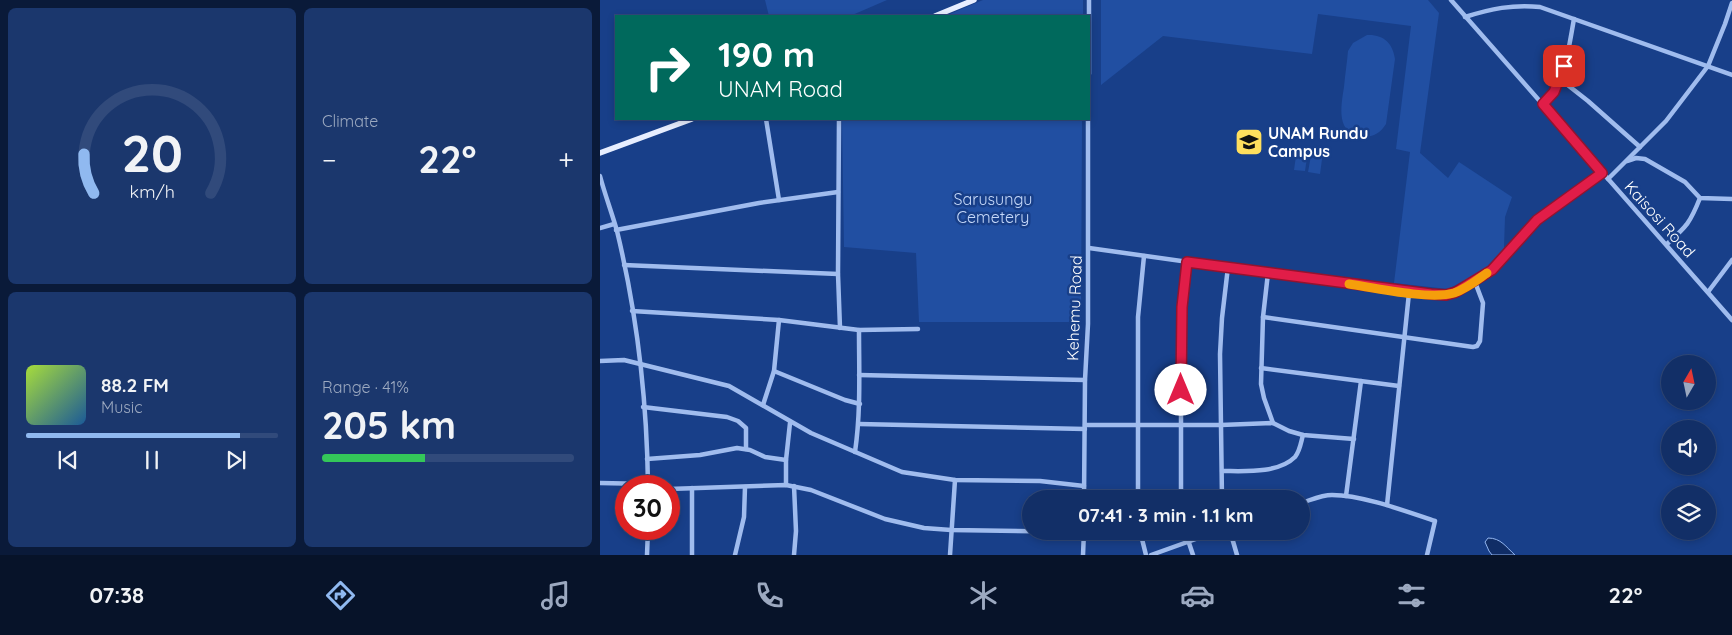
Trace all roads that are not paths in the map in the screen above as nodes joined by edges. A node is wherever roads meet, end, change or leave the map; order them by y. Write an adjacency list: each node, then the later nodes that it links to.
1 (974, 0): 5 (main road)
2 (1089, 0): 6 (street)
3 (1451, 0): 7 (street, Kaisosi Road)
4 (1732, 3): 9 (street)
5 (937, 15)
6 (1089, 15)
7 (1465, 17): 8 (street); 12 (street, Kaisosi Road)
8 (1574, 19): 9 (street); 11 (street)
9 (1708, 66): 10 (street); 17 (street)
10 (1732, 75)
11 (1560, 79): 12 (street); 17 (street)
12 (1543, 104): 20 (street, Kaisosi Road)
13 (689, 120): 18 (main road)
14 (766, 120): 26 (street)
15 (839, 120): 23 (street)
16 (1088, 120): 31 (street, Kehemu Road)
17 (1640, 147): 19 (street)
18 (600, 153)
19 (1624, 163): 22 (street); 24 (street)
20 (1602, 173): 22 (street, Kaisosi Road); 39 (street)
21 (600, 176): 27 (street)
22 (1608, 178): 30 (street, Kaisosi Road)
23 (838, 192): 26 (street); 38 (street)
24 (1700, 198): 25 (street); 30 (street)
25 (1732, 199)
26 (778, 200): 29 (street)
27 (614, 224): 28 (street); 29 (street)
28 (600, 228)
29 (616, 230): 35 (street)
30 (1667, 244): 41 (street, Kaisosi Road)
31 (1088, 248): 32 (street); 55 (street, Kehemu Road)
32 (1144, 256): 34 (street); 65 (street)
33 (1732, 260): 41 (street)
34 (1187, 262): 36 (street); 64 (street)
35 (624, 265): 38 (street); 42 (street)
36 (1228, 267): 37 (street); 66 (street)
37 (1268, 273): 40 (street); 43 (street)
38 (838, 274): 46 (street)
39 (1475, 282): 40 (street); 49 (street)
40 (1410, 292): 49 (street)
41 (1708, 292): 45 (street, Kaisosi Road)
42 (632, 312): 44 (street); 51 (street)
43 (1263, 317): 49 (street); 52 (street)
44 (779, 320): 46 (street); 53 (street)
45 (1732, 320)
46 (840, 328): 48 (street)
47 (918, 329): 48 (street)
48 (858, 330): 54 (street)
49 (1404, 337): 57 (street)
50 (600, 361): 51 (street)
51 (640, 363): 59 (street); 60 (street)
52 (1261, 368): 56 (street); 62 (street)
53 (774, 371): 58 (street); 59 (street)
54 (859, 375): 55 (street); 58 (street)
55 (1085, 380): 67 (street, Kehemu Road)
56 (1361, 381): 57 (street); 69 (street)
57 (1399, 386): 91 (street)
58 (860, 404): 63 (street)
59 (763, 405): 61 (street)
60 (644, 407): 70 (street); 72 (street)
61 (790, 423): 71 (street); 73 (street)
62 (1273, 423): 66 (street); 68 (street)
63 (859, 424): 67 (street); 71 (street)
64 (1181, 424): 65 (street); 66 (street); 87 (street)
65 (1138, 425): 67 (street); 86 (street)
66 (1221, 425): 74 (street)
67 (1085, 427): 81 (street, Kehemu Road)
68 (1303, 435): 69 (street); 74 (street)
69 (1354, 439): 89 (street)
70 (746, 449): 72 (street); 73 (street)
71 (855, 452): 76 (street)
72 (647, 459): 75 (street)
73 (786, 460): 79 (street)
74 (1222, 471): 88 (street)
75 (648, 475)
76 (955, 480): 81 (street); 92 (street)
77 (600, 483): 78 (street)
78 (615, 484)
79 (786, 485): 80 (street); 82 (street)
80 (794, 486): 92 (street); 103 (street)
81 (1084, 486): 85 (street, Kehemu Road)
82 (745, 487): 83 (street); 102 (street)
83 (692, 488): 84 (street); 101 (street)
84 (680, 489)
85 (1084, 490)
86 (1138, 490)
87 (1181, 490)
88 (1222, 490)
89 (1346, 496): 90 (street); 91 (street)
90 (1310, 501)
91 (1388, 506): 110 (street)
92 (951, 530): 93 (street); 104 (street)
93 (1022, 531)
94 (648, 540): 100 (street)
95 (1084, 540): 105 (street)
96 (1142, 540): 106 (street)
97 (1194, 540): 99 (street)
98 (1233, 540): 109 (street)
99 (1189, 542): 107 (street); 108 (street)
100 (648, 555)
101 (692, 555)
102 (735, 555)
103 (794, 555)
104 (950, 555)
105 (1084, 555)
106 (1146, 555)
107 (1151, 555)
108 (1193, 555)
109 (1237, 555)
110 (1427, 555)

